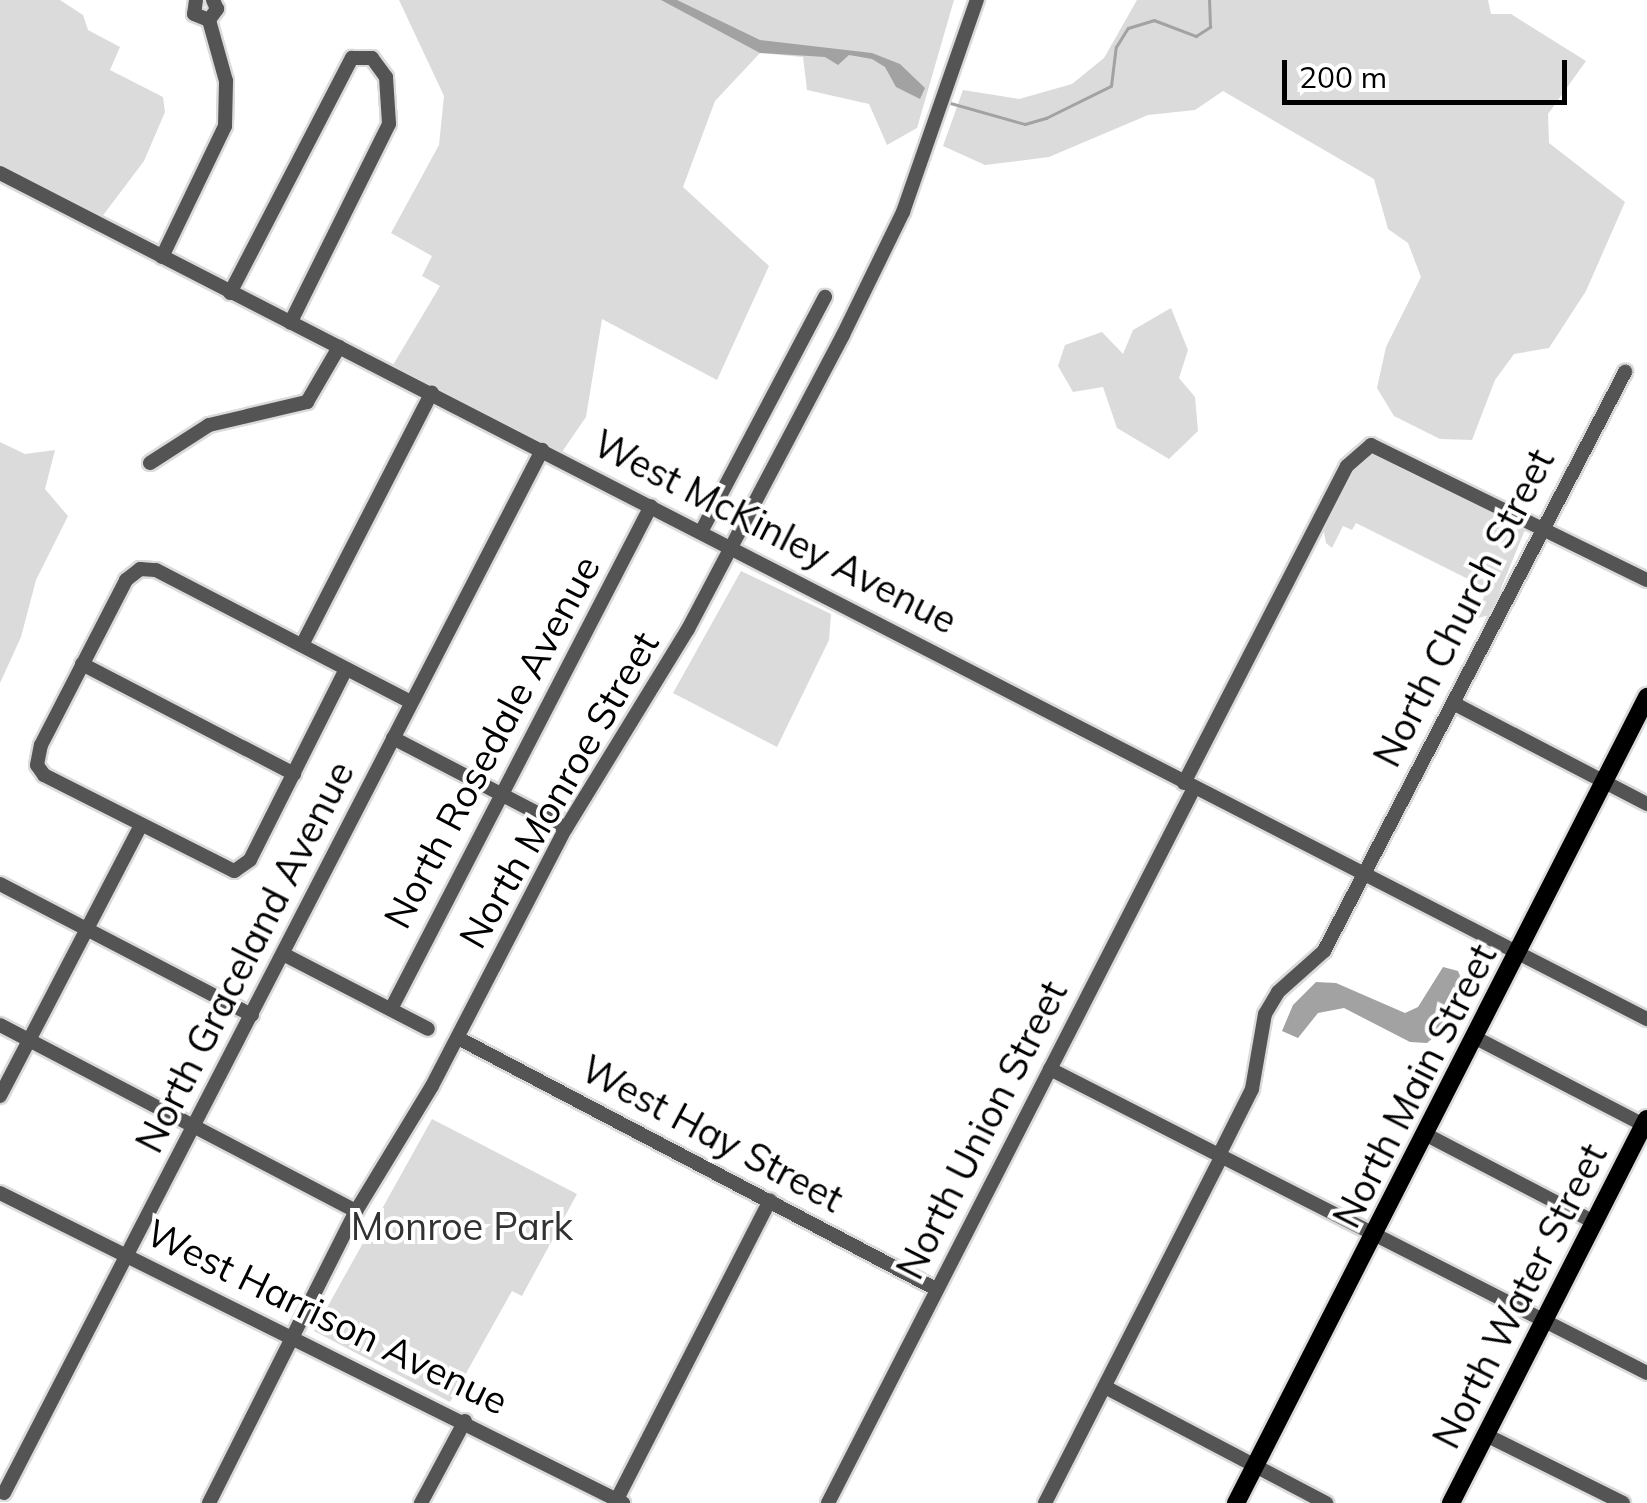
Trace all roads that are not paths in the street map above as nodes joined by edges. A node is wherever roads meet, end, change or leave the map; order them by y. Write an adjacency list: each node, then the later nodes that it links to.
1 (196, 0): 4 (street)
2 (977, 0): 18 (street, North Monroe Street)
3 (220, 2): 4 (street)
4 (210, 20): 6 (street)
5 (0, 173): 6 (street, West McKinley Avenue)
6 (162, 257): 7 (street, West McKinley Avenue)
7 (230, 292): 9 (street, West McKinley Avenue); 9 (street)
8 (824, 297): 17 (street)
9 (290, 323): 10 (street, West McKinley Avenue)
10 (339, 347): 12 (street, West McKinley Avenue); 14 (street)
11 (1624, 372): 16 (street, North Church Street)
12 (432, 392): 13 (street, West McKinley Avenue); 20 (street)
13 (542, 450): 15 (street, West McKinley Avenue); 24 (street, North Graceland Avenue)
14 (150, 464)
15 (651, 506): 17 (street, West McKinley Avenue); 30 (street, North Rosedale Avenue)
16 (1540, 526): 19 (street); 25 (street, North Church Street); 29 (street, North Union Street)
17 (701, 532): 18 (street, West McKinley Avenue)
18 (730, 545): 29 (street, West McKinley Avenue); 33 (street, North Monroe Street)
19 (1647, 580)
20 (302, 646): 21 (street); 22 (street)
21 (82, 664): 27 (street); 32 (street)
22 (346, 669): 24 (street); 27 (street)
23 (1647, 697): 28 (main road, North Main Street)
24 (411, 702): 26 (street, North Graceland Avenue)
25 (1453, 704): 28 (street); 34 (street, North Church Street)
26 (394, 738): 30 (street); 37 (street, North Graceland Avenue)
27 (294, 774): 32 (street)
28 (1603, 782): 31 (street); 38 (main road, North Main Street)
29 (1189, 785): 34 (street, West McKinley Avenue); 47 (street, North Union Street)
30 (500, 792): 33 (street); 39 (street, North Rosedale Avenue)
31 (1647, 804)
32 (141, 825): 36 (street)
33 (566, 828): 45 (street, North Monroe Street)
34 (1363, 875): 38 (street, West McKinley Avenue); 52 (street, North Church Street)
35 (0, 884): 36 (street)
36 (86, 930): 40 (street); 46 (street)
37 (283, 954): 39 (street); 40 (street, North Graceland Avenue)
38 (1518, 954): 41 (street, West McKinley Avenue); 44 (main road, North Main Street)
39 (391, 1009): 43 (street)
40 (252, 1016): 50 (street, North Graceland Avenue)
41 (1647, 1019)
42 (0, 1025): 46 (street)
43 (428, 1029)
44 (1474, 1037): 49 (street); 51 (main road, North Main Street)
45 (458, 1038): 54 (street, West Hay Street); 55 (street, North Monroe Street)
46 (30, 1040): 48 (street); 50 (street)
47 (1050, 1070): 52 (street); 59 (street, North Union Street)
48 (0, 1096)
49 (1646, 1122): 56 (main road, North Water Street)
50 (194, 1129): 55 (street); 58 (street, North Graceland Avenue)
51 (1422, 1132): 56 (street); 57 (main road, North Main Street)
52 (1220, 1156): 57 (street); 63 (street)
53 (0, 1193): 58 (street, West Harrison Avenue)
54 (770, 1200): 59 (street, West Hay Street); 68 (street)
55 (356, 1211): 61 (street, North Monroe Street)
56 (1592, 1220): 60 (main road, North Water Street)
57 (1376, 1237): 60 (street); 66 (main road, North Main Street)
58 (128, 1255): 61 (street, West Harrison Avenue); 67 (street, North Graceland Avenue)
59 (936, 1289): 71 (street, North Union Street)
60 (1542, 1322): 62 (street); 65 (main road, North Water Street)
61 (293, 1334): 64 (street, West Harrison Avenue); 69 (street, North Monroe Street)
62 (1647, 1373)
63 (1104, 1387): 66 (street); 72 (street)
64 (464, 1421): 68 (street, West Harrison Avenue); 70 (street)
65 (1486, 1435): 75 (main road, North Water Street); 76 (street)
66 (1255, 1466): 73 (main road, North Main Street); 74 (street)
67 (4, 1493)
68 (618, 1502)
69 (209, 1503)
70 (421, 1503)
71 (828, 1503)
72 (1045, 1503)
73 (1236, 1503)
74 (1326, 1503)
75 (1451, 1503)
76 (1623, 1503)

